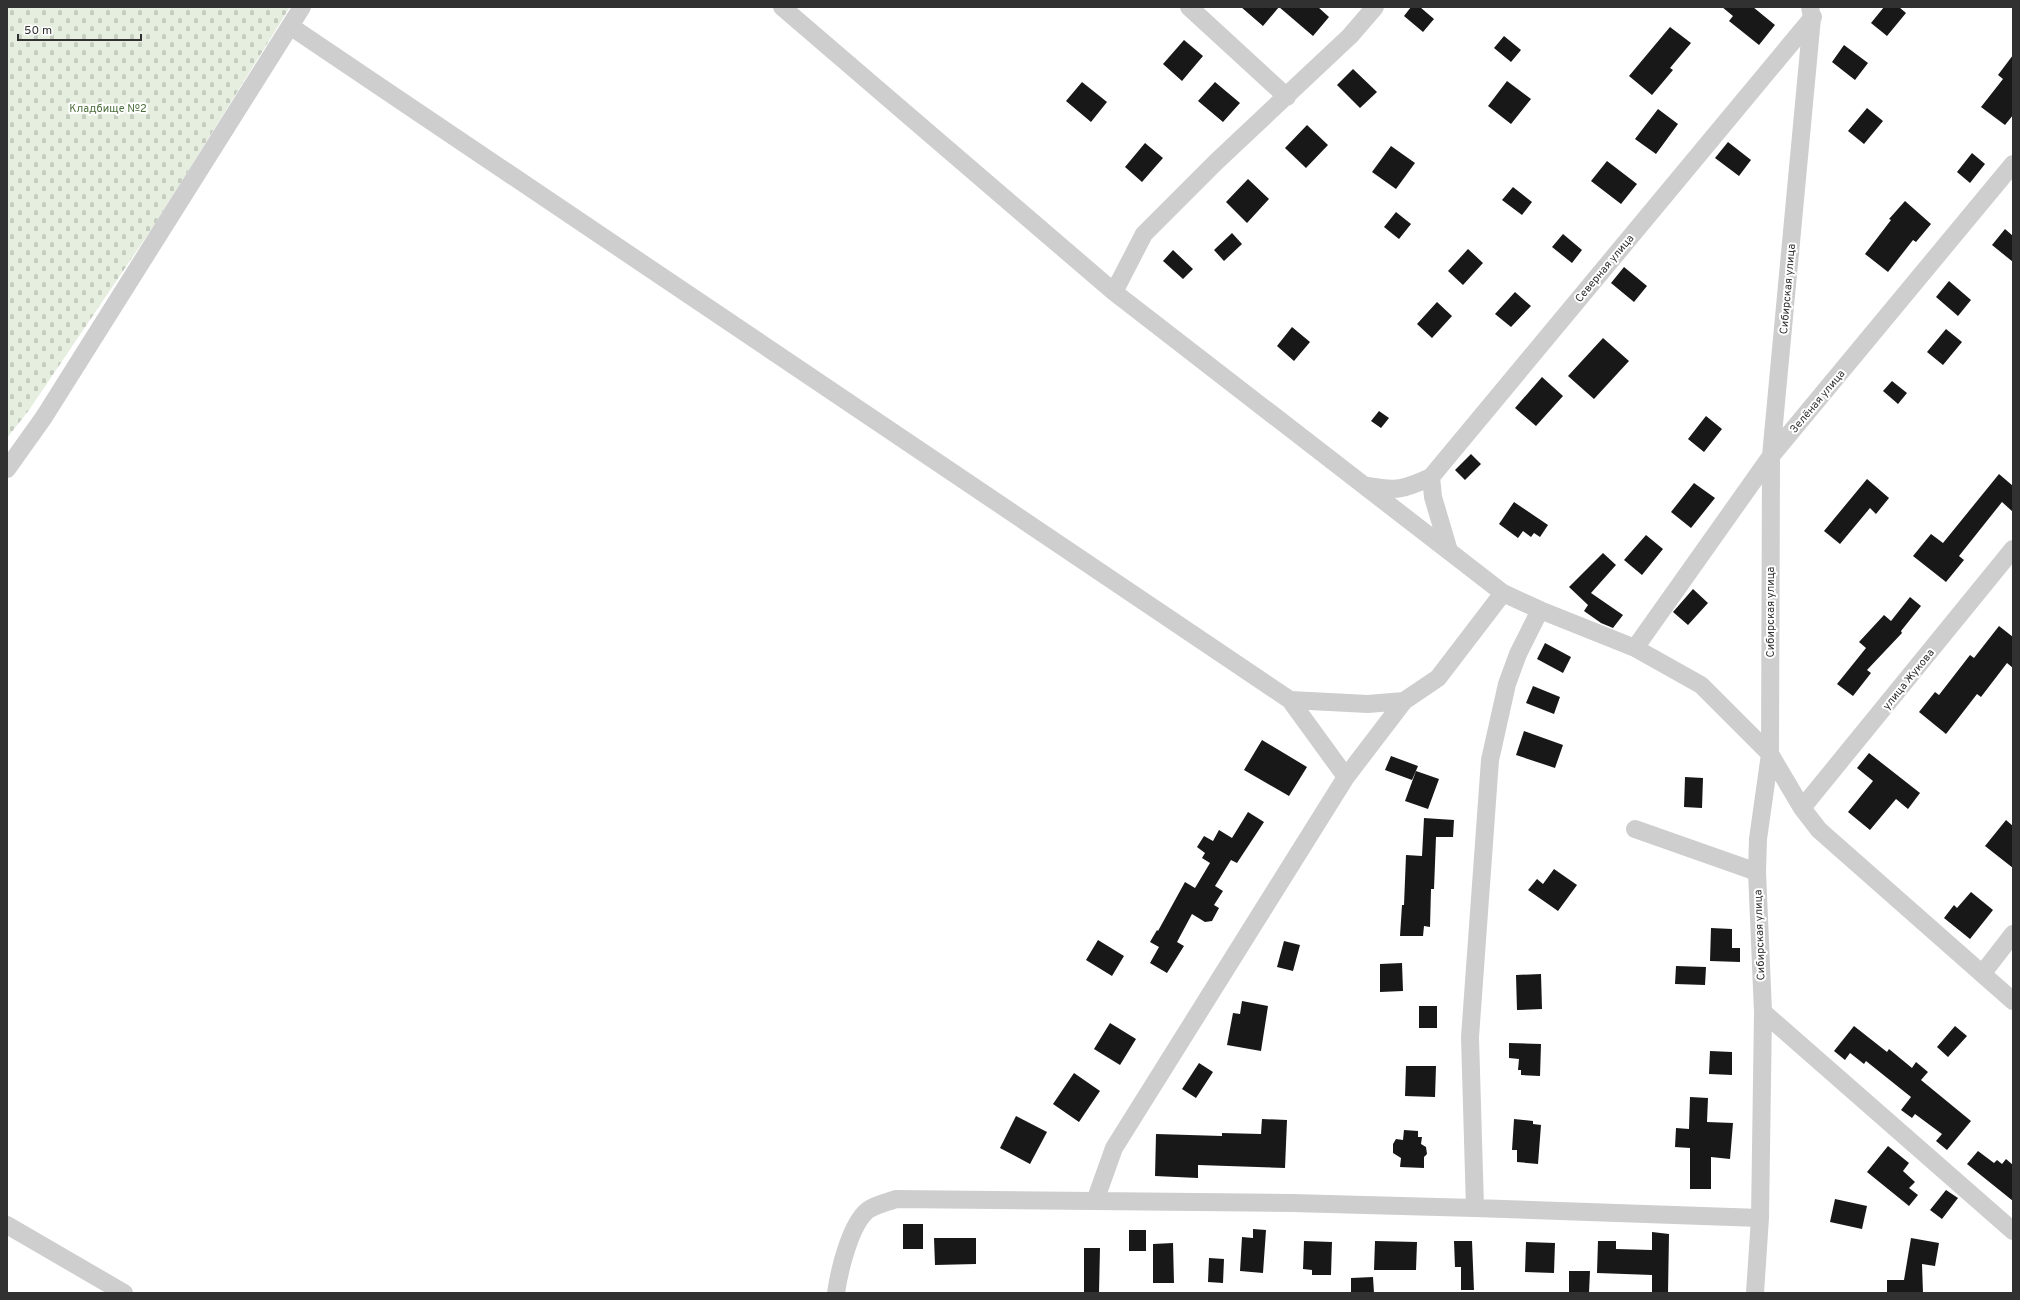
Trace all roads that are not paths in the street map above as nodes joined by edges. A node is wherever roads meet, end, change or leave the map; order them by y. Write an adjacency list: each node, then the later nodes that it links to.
1 (302, 7): 6 (street)
2 (782, 7): 9 (street)
3 (1189, 7): 7 (street)
4 (1375, 7): 7 (street)
5 (1815, 11): 10 (street, Сибирская улица); 12 (street, Северная улица)
6 (290, 26): 11 (street); 19 (street)
7 (1287, 97): 9 (street)
8 (2013, 164): 10 (street, Зелёная улица)
9 (1114, 292): 13 (street)
10 (1771, 456): 18 (street, Зелёная улица); 21 (street, Сибирская улица)
11 (7, 469)
12 (1431, 477): 13 (street, Северная улица); 15 (street)
13 (1365, 486): 15 (street)
14 (2013, 549): 23 (street, улица Жукова)
15 (1449, 551): 16 (street)
16 (1504, 593): 17 (street); 20 (street)
17 (1540, 610): 18 (street); 31 (street)
18 (1635, 648): 21 (street)
19 (1290, 700): 20 (street); 22 (street)
20 (1404, 701): 22 (street)
21 (1770, 754): 23 (street); 25 (street, Сибирская улица)
22 (1346, 777): 30 (street)
23 (1802, 808): 27 (street)
24 (1635, 829): 25 (street)
25 (1757, 872): 29 (street, Сибирская улица)
26 (2013, 934): 27 (street)
27 (1982, 974): 28 (street)
28 (2013, 1001)
29 (1763, 1012): 32 (street, Сибирская улица); 34 (street)
30 (1095, 1201): 31 (street); 36 (street)
31 (1475, 1208): 32 (street)
32 (1760, 1218): 37 (street, Сибирская улица)
33 (7, 1225): 35 (street)
34 (2013, 1231)
35 (124, 1293)
36 (836, 1293)
37 (1755, 1293)

